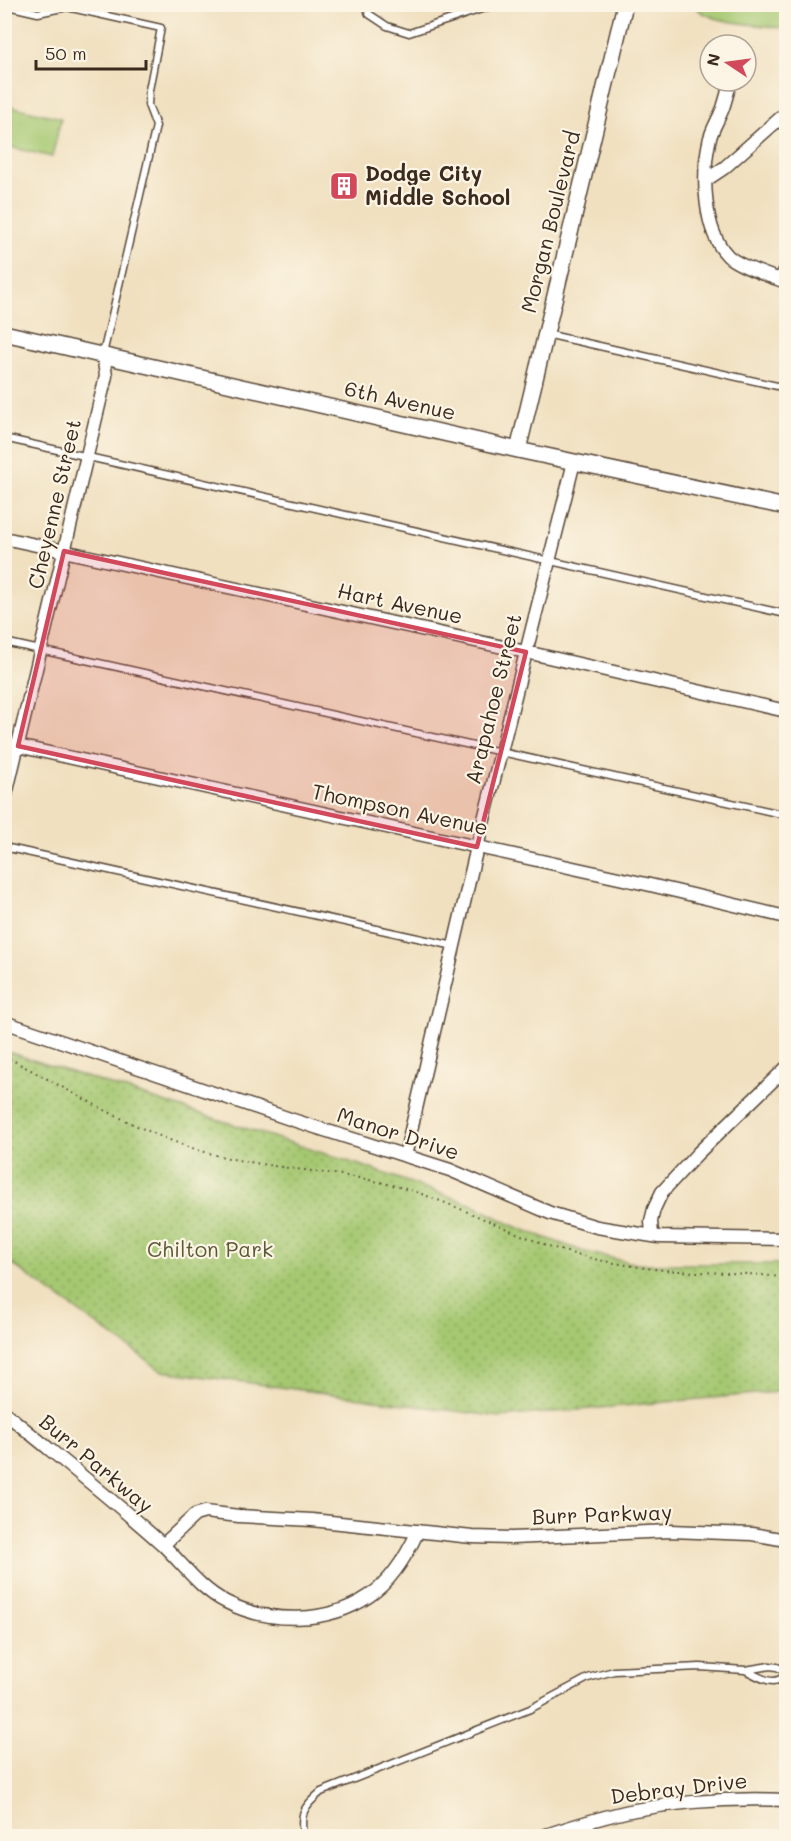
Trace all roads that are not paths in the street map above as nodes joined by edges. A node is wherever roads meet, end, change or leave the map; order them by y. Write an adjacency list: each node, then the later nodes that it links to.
1 (365, 4): 4 (lane)
2 (477, 4): 4 (lane)
3 (625, 4): 13 (street, Morgan Boulevard)
4 (494, 5)
5 (12, 8): 6 (lane)
6 (52, 8): 14 (lane)
7 (727, 93): 9 (street)
8 (786, 113): 9 (street)
9 (706, 180): 11 (street)
10 (786, 264): 11 (lane)
11 (782, 281)
12 (4, 333): 14 (street, 6th Avenue)
13 (545, 334): 15 (lane); 17 (street, Morgan Boulevard)
14 (103, 354): 17 (street, 6th Avenue); 18 (street, Cheyenne Street)
15 (786, 388)
16 (4, 438): 18 (lane)
17 (518, 450): 19 (street, 6th Avenue)
18 (87, 457): 22 (street, Cheyenne Street); 23 (lane)
19 (574, 462): 20 (street, 6th Avenue); 23 (street, Arapahoe Street)
20 (786, 507)
21 (4, 538): 22 (street, Hart Avenue)
22 (64, 551): 26 (street, Cheyenne Street); 27 (street, Hart Avenue)
23 (550, 560): 24 (lane); 27 (street, Arapahoe Street)
24 (786, 614)
25 (4, 642): 26 (lane)
26 (40, 650): 30 (street, Cheyenne Street); 31 (lane)
27 (526, 652): 28 (street, Hart Avenue); 31 (street, Arapahoe Street)
28 (786, 711)
29 (4, 743): 30 (street, Thompson Avenue)
30 (18, 746): 32 (street, Cheyenne Street); 35 (street, Thompson Avenue)
31 (501, 752): 33 (lane); 35 (street, Arapahoe Street)
32 (4, 803)
33 (786, 816)
34 (4, 847): 37 (lane)
35 (477, 847): 36 (street, Thompson Avenue); 37 (street, Arapahoe Street)
36 (786, 917)
37 (454, 946): 40 (street, Arapahoe Street)
38 (4, 1022): 40 (street, Manor Drive)
39 (786, 1068): 41 (street)
40 (405, 1156): 41 (street, Manor Drive)
41 (652, 1235): 42 (street, Manor Drive)
42 (786, 1239)
43 (4, 1412): 46 (street, Burr Parkway)
44 (417, 1531): 45 (street, Burr Parkway); 46 (street, Burr Parkway); 46 (street, Burr Parkway)
45 (786, 1540)
46 (163, 1545)
47 (744, 1670): 47 (lane); 49 (lane)
48 (786, 1800): 50 (street, Debray Drive)
49 (303, 1836)
50 (543, 1836)

